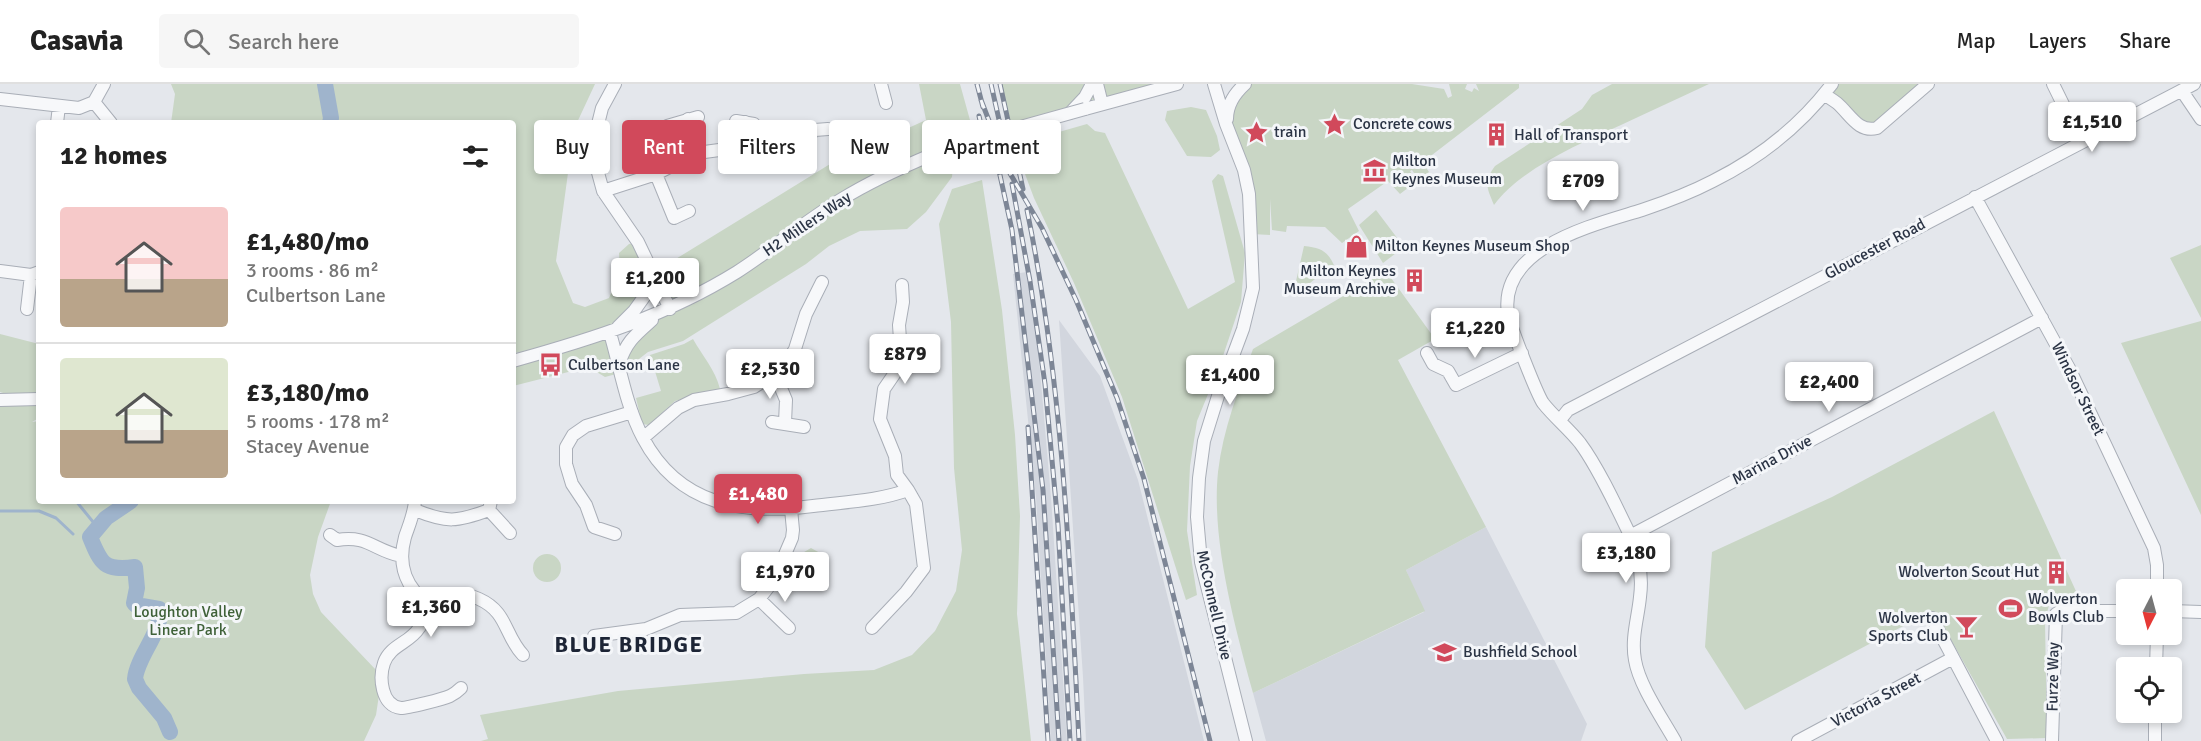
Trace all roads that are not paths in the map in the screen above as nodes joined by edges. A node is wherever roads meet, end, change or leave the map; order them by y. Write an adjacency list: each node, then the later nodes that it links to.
1 (104, 84): 15 (street)
2 (615, 84): 28 (street)
3 (881, 84): 16 (street)
4 (1092, 84): 19 (street)
5 (1097, 84): 17 (street)
6 (1177, 84): 17 (street, H2 Millers Way)
7 (1214, 84): 23 (street, McConnell Drive)
8 (1245, 84): 23 (street)
9 (1928, 84): 12 (street)
10 (2053, 84): 26 (street)
11 (2194, 84): 13 (street, Gloucester Road)
12 (1828, 89): 41 (street)
13 (2182, 91): 20 (street); 26 (street, Gloucester Road)
14 (0, 99): 18 (street)
15 (94, 102): 18 (street); 22 (street)
16 (886, 103)
17 (1102, 104): 19 (street, H2 Millers Way, bridge)
18 (59, 106): 21 (street)
19 (1069, 114): 37 (street, H2 Millers Way, bridge)
20 (2201, 119)
21 (57, 120)
22 (109, 120)
23 (1227, 127): 74 (street, McConnell Drive)
24 (828, 129): 25 (street)
25 (817, 130)
26 (2081, 141): 29 (street, Gloucester Road)
27 (656, 174): 28 (street); 30 (street)
28 (603, 191): 31 (street)
29 (1976, 197): 38 (street, Windsor Street); 48 (street, Gloucester Road)
30 (689, 211)
31 (649, 265): 37 (street); 39 (street)
32 (0, 271): 33 (street)
33 (35, 273): 36 (street)
34 (822, 282): 44 (street)
35 (902, 285): 51 (street)
36 (27, 309)
37 (664, 311): 39 (street, H2 Millers Way); 43 (street)
38 (2042, 318): 58 (street, Marina Drive); 60 (street, Windsor Street)
39 (611, 332): 42 (street, H2 Millers Way); 43 (street)
40 (1427, 353): 41 (street)
41 (1522, 353): 48 (street)
42 (516, 360)
43 (619, 363): 47 (street)
44 (775, 374): 49 (street); 50 (street)
45 (36, 399): 46 (street)
46 (0, 400)
47 (632, 411): 50 (street); 56 (street)
48 (1560, 420): 58 (street)
49 (804, 427)
50 (643, 438): 54 (street)
51 (908, 490): 54 (street); 68 (street)
52 (490, 505): 53 (street); 55 (street)
53 (415, 506): 59 (street)
54 (791, 509): 61 (street)
55 (510, 532)
56 (615, 534)
57 (330, 535): 59 (street)
58 (1630, 536): 75 (street)
59 (401, 556): 62 (street)
60 (2157, 579)
61 (759, 599): 67 (street); 69 (street)
62 (430, 606): 70 (street); 72 (street)
63 (2116, 611): 78 (street, Furze Way)
64 (2182, 611): 65 (street)
65 (2201, 612)
66 (1932, 618): 71 (street)
67 (789, 628)
68 (872, 628)
69 (594, 636)
70 (523, 655)
71 (1953, 658): 76 (street, Victoria Street); 77 (street)
72 (461, 688)
73 (2155, 723): 79 (street)
74 (1246, 741)
75 (1675, 741)
76 (1798, 741)
77 (1997, 741)
78 (2052, 741)
79 (2155, 741)

